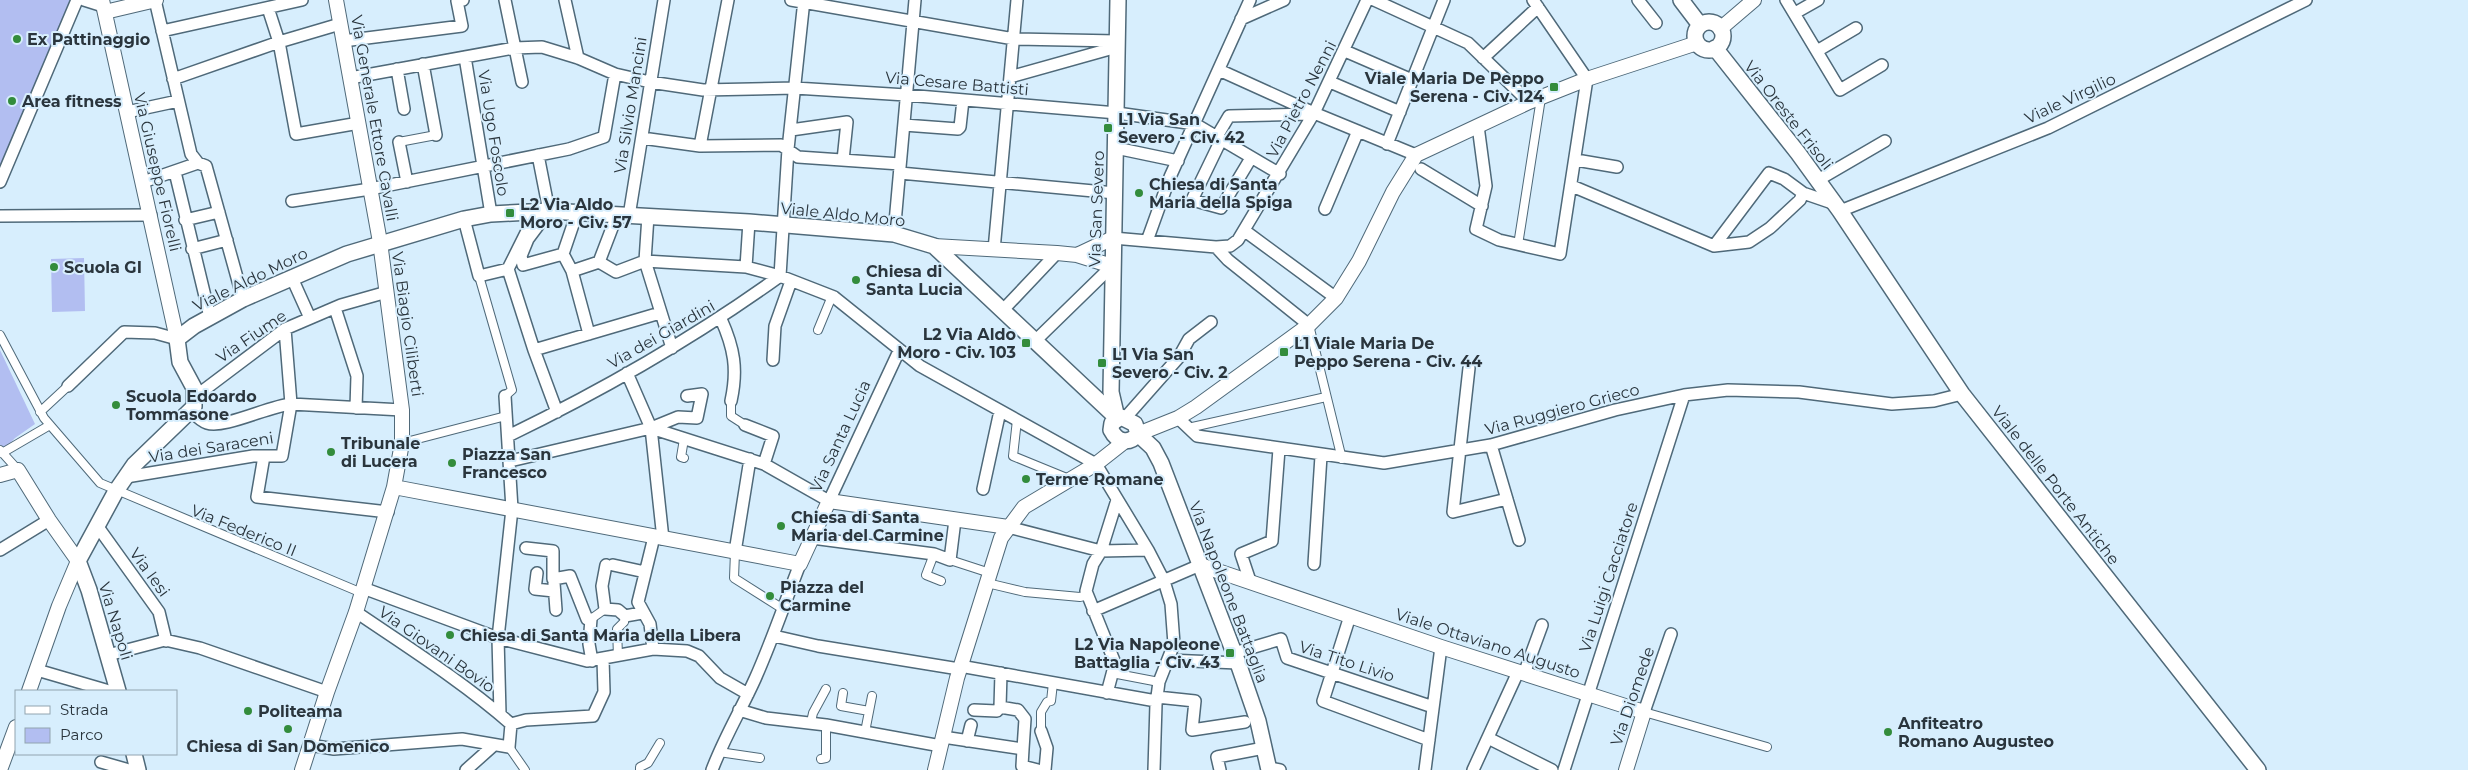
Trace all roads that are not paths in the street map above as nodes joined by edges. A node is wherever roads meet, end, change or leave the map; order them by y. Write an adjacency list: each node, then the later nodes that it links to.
1 (76, 0): 107 (street)
2 (84, 0): 29 (street)
3 (156, 0): 29 (street); 40 (street)
4 (302, 0): 30 (street)
5 (336, 0): 35 (street, Via Generale Ettore Cavalli)
6 (505, 0): 46 (street)
7 (565, 0): 51 (street)
8 (664, 0): 64 (street, Via Silvio Mancini)
9 (728, 0): 67 (street)
10 (791, 0): 26 (street)
11 (915, 0): 33 (street)
12 (1017, 0): 41 (street)
13 (1118, 0): 45 (main road, Via San Severo)
14 (1250, 0): 32 (street)
15 (1284, 0): 32 (street)
16 (1367, 0): 48 (street, Via Pietro Nenni)
17 (1374, 0): 37 (street)
18 (1444, 0): 37 (street)
19 (1638, 0): 34 (street)
20 (1681, 0): 36 (main road)
21 (1754, 0): 39 (street)
22 (1786, 0): 31 (street)
23 (1818, 0): 31 (street)
24 (2306, 0): 117 (street, Viale Virgilio)
25 (460, 1): 42 (street)
26 (804, 1): 28 (street); 66 (street)
27 (1536, 4): 52 (street); 61 (street)
28 (854, 5): 33 (street)
29 (103, 6): 74 (street, Via Giuseppe Fiorelli)
30 (268, 8): 40 (street); 43 (street)
31 (1795, 13): 49 (street)
32 (1241, 19): 56 (street)
33 (914, 21): 41 (street); 68 (street)
34 (1656, 23)
35 (340, 24): 42 (street, Via Generale Ettore Cavalli); 43 (street)
36 (1700, 25): 39 (main road); 44 (main road)
37 (1433, 27): 52 (street); 62 (street)
38 (1856, 28): 49 (street)
39 (1720, 29): 47 (main road)
40 (162, 31): 60 (street)
41 (1014, 39): 45 (street); 58 (street)
42 (343, 41): 59 (street, Via Generale Ettore Cavalli)
43 (280, 42): 60 (street); 78 (street)
44 (1697, 43): 47 (main road); 61 (street)
45 (1117, 44): 58 (street); 76 (main road, Via San Severo)
46 (514, 48): 50 (street, Via Cesare Battisti); 51 (street, Via Cesare Battisti); 63 (street)
47 (1715, 48): 106 (main road, Via Oreste Frisoli)
48 (1345, 51): 62 (street); 65 (street, Via Pietro Nenni)
49 (1817, 51): 54 (street)
50 (465, 57): 53 (street, Via Cesare Battisti); 100 (street, Via Ugo Foscolo)
51 (578, 58): 57 (street, Via Cesare Battisti)
52 (1483, 58): 70 (street)
53 (423, 64): 55 (street, Via Cesare Battisti); 84 (street)
54 (1882, 65)
55 (397, 69): 59 (street, Via Cesare Battisti); 73 (street)
56 (1219, 70): 77 (street); 79 (street)
57 (615, 74): 64 (street, Via Cesare Battisti); 93 (street)
58 (1010, 77): 72 (street)
59 (350, 78): 78 (street, Via Generale Ettore Cavalli)
60 (173, 79): 71 (street)
61 (1587, 79): 70 (street); 97 (street)
62 (1412, 80): 75 (street)
63 (522, 82)
64 (650, 82): 67 (street, Via Cesare Battisti); 85 (street, Via Silvio Mancini)
65 (1330, 82): 75 (street); 77 (street, Via Pietro Nenni)
66 (795, 88): 67 (street, Via Cesare Battisti); 68 (street, Via Cesare Battisti); 82 (street)
67 (711, 90): 90 (street)
68 (906, 95): 69 (street, Via Cesare Battisti); 80 (street)
69 (963, 100): 72 (street, Via Cesare Battisti); 80 (street)
70 (1535, 100): 81 (street); 137 (street)
71 (178, 101): 74 (street); 99 (street)
72 (1008, 104): 76 (street, Via Cesare Battisti); 110 (street)
73 (404, 109)
74 (127, 112): 108 (street, Via Giuseppe Fiorelli)
75 (1400, 112): 89 (street)
76 (1116, 113): 79 (street, Via Cesare Battisti); 92 (main road, Via San Severo)
77 (1314, 114): 83 (street); 86 (street); 105 (street, Via Pietro Nenni)
78 (359, 123): 112 (street, Via Generale Ettore Cavalli)
79 (1195, 124): 86 (street); 98 (street)
80 (904, 125): 102 (street)
81 (1478, 126): 94 (street); 116 (street)
82 (791, 130): 91 (street); 96 (street)
83 (1358, 131): 89 (street); 118 (street)
84 (436, 135): 88 (street)
85 (642, 138): 90 (street); 124 (street, Via Silvio Mancini)
86 (1218, 139): 95 (street); 95 (street)
87 (1885, 140): 106 (street)
88 (399, 142): 109 (street)
89 (1388, 144): 94 (street)
90 (700, 146): 91 (street)
91 (788, 148): 96 (street); 130 (street)
92 (1116, 148): 98 (street); 113 (main road, Via San Severo)
93 (538, 155): 100 (street); 119 (street)
94 (1416, 155): 159 (street)
95 (1251, 158): 105 (street)
96 (844, 160): 102 (street)
97 (1576, 160): 101 (street); 111 (street)
98 (1178, 161): 135 (street)
99 (198, 163): 104 (street); 120 (street)
100 (484, 166): 109 (street); 122 (street, Via Ugo Foscolo)
101 (1617, 166)
102 (900, 169): 110 (street); 132 (street)
103 (1421, 169): 116 (street)
104 (175, 172): 108 (street); 128 (street)
105 (1280, 174): 131 (street, Via Pietro Nenni)
106 (1818, 180): 117 (main road, Via Oreste Frisoli)
107 (0, 182)
108 (143, 182): 123 (street, Via Giuseppe Fiorelli)
109 (406, 182): 112 (street)
110 (1001, 182): 113 (street); 142 (street)
111 (1572, 186): 137 (street); 140 (street)
112 (370, 190): 115 (street); 136 (street, Via Generale Ettore Cavalli)
113 (1114, 193): 133 (main road, Via San Severo)
114 (1803, 193): 117 (street); 140 (street); 140 (street)
115 (292, 201)
116 (1482, 206): 137 (street)
117 (1838, 208): 184 (main road, Viale delle Porte Antiche)
118 (1325, 209)
119 (543, 211): 121 (main road, Viale Aldo Moro); 122 (main road, Viale Aldo Moro); 148 (street); 151 (street)
120 (219, 212): 128 (street); 134 (street)
121 (577, 213): 124 (main road, Viale Aldo Moro); 144 (street)
122 (491, 214): 127 (main road, Viale Aldo Moro)
123 (151, 215): 125 (street); 173 (street, Via Giuseppe Fiorelli)
124 (623, 215): 126 (main road, Viale Aldo Moro); 147 (street)
125 (0, 216)
126 (648, 216): 129 (main road, Viale Aldo Moro); 146 (street)
127 (464, 219): 136 (main road, Viale Aldo Moro); 153 (street)
128 (185, 220): 141 (street)
129 (749, 222): 130 (main road, Viale Aldo Moro); 150 (street)
130 (784, 225): 132 (main road, Viale Aldo Moro); 154 (street)
131 (1245, 231): 139 (street, Via Pietro Nenni); 159 (street)
132 (894, 234): 138 (main road, Viale Aldo Moro)
133 (1113, 238): 135 (street); 145 (street); 149 (main road, Via San Severo)
134 (227, 240): 141 (street); 160 (street)
135 (1147, 241): 139 (street)
136 (380, 242): 155 (main road, Viale Aldo Moro); 157 (street, Via Biagio Ciliberti)
137 (1518, 245)
138 (934, 246): 142 (street); 162 (main road, Viale Aldo Moro)
139 (1216, 246): 168 (street)
140 (1714, 246)
141 (192, 249): 164 (street)
142 (994, 250): 143 (street)
143 (1057, 253): 145 (street); 162 (street)
144 (563, 254): 148 (street); 152 (street)
145 (1077, 255): 149 (street)
146 (646, 261): 147 (street); 150 (street); 163 (street)
147 (599, 262): 152 (street)
148 (523, 265): 151 (street)
149 (1112, 266): 174 (street); 201 (main road, Via San Severo)
150 (746, 267): 154 (street)
151 (508, 269): 153 (street); 176 (street)
152 (572, 271): 171 (street)
153 (479, 276): 182 (street)
154 (780, 276): 156 (street); 166 (street, Via dei Giardini)
155 (292, 278): 160 (main road, Viale Aldo Moro); 165 (street)
156 (791, 281): 158 (street); 178 (street)
157 (387, 292): 161 (street, Via Fiume); 191 (street, Via Biagio Ciliberti)
158 (832, 296): 170 (street); 177 (street)
159 (1336, 298): 168 (street)
160 (243, 299): 164 (main road, Viale Aldo Moro)
161 (335, 308): 165 (street, Via Fiume); 190 (street)
162 (1002, 311): 174 (main road, Viale Aldo Moro)
163 (660, 313): 171 (street); 175 (street)
164 (210, 317): 173 (main road, Viale Aldo Moro)
165 (310, 318): 169 (street, Via Fiume)
166 (721, 318): 175 (street, Via dei Giardini); 188 (street)
167 (1210, 322): 201 (street)
168 (1309, 324): 187 (street); 198 (street)
169 (285, 329): 185 (street, Via Fiume); 189 (street)
170 (818, 330)
171 (590, 334): 176 (street)
172 (0, 335): 195 (street, Via Federico II)
173 (177, 339): 181 (street); 185 (main road)
174 (1034, 342): 201 (main road, Viale Aldo Moro)
175 (672, 348): 180 (street, Via dei Giardini)
176 (534, 350): 194 (street)
177 (899, 351): 192 (street); 231 (street, Via Santa Lucia)
178 (773, 360)
179 (1469, 368): 211 (street)
180 (627, 374): 194 (street, Via dei Giardini); 203 (street)
181 (68, 386): 195 (street)
182 (508, 393): 196 (street)
183 (1684, 394): 184 (street, Via Ruggiero Grieco); 208 (street, Via Ruggiero Grieco); 299 (street, Via Luigi Cacciatore)
184 (1962, 394): 354 (main road, Viale delle Porte Antiche)
185 (196, 396): 193 (main road)
186 (687, 396): 203 (street)
187 (1326, 397): 198 (street); 218 (street)
188 (731, 401): 200 (street)
189 (291, 404): 190 (street); 193 (street); 214 (street, Via dei Saraceni)
190 (356, 408): 191 (street)
191 (402, 410): 207 (street, Via Biagio Ciliberti)
192 (1000, 411): 197 (street); 227 (street)
193 (192, 412): 224 (main road)
194 (557, 412): 204 (street, Via dei Giardini)
195 (42, 415): 199 (street, Via Federico II)
196 (506, 416): 204 (street); 207 (street)
197 (1018, 420): 221 (street); 225 (street)
198 (1183, 423): 202 (street); 210 (street, Via Ruggiero Grieco)
199 (50, 425): 212 (street); 228 (street, Via Federico II)
200 (745, 425): 220 (street)
201 (1125, 425): 202 (street); 206 (main road); 209 (main road, Via Napoleone Battaglia); 213 (street)
202 (1161, 425): 209 (street)
203 (651, 428): 205 (street); 219 (street); 238 (street)
204 (508, 436): 219 (street)
205 (684, 438): 216 (street); 217 (street)
206 (1124, 442): 213 (street)
207 (402, 443): 226 (street, Via Biagio Ciliberti)
208 (1491, 445): 211 (street, Via Ruggiero Grieco); 229 (street)
209 (1153, 448): 252 (main road, Via Napoleone Battaglia)
210 (1278, 449): 215 (street, Via Ruggiero Grieco); 258 (street)
211 (1460, 451): 218 (street, Via Ruggiero Grieco); 229 (street)
212 (1, 452): 222 (street)
213 (1110, 454): 221 (street)
214 (264, 456): 224 (street, Via dei Saraceni); 233 (street)
215 (1322, 456): 218 (street, Via Ruggiero Grieco); 251 (street)
216 (684, 458)
217 (750, 458): 220 (street); 245 (street)
218 (1342, 459)
219 (510, 460): 232 (street)
220 (764, 464): 231 (street)
221 (1096, 464): 225 (street); 230 (street)
222 (18, 470): 223 (street); 234 (street)
223 (0, 475)
224 (126, 477): 228 (main road)
225 (1069, 479): 237 (street)
226 (394, 487): 232 (street); 233 (street, Via Biagio Ciliberti)
227 (983, 489)
228 (116, 491): 236 (main road); 260 (street, Via Federico II)
229 (1507, 499): 240 (street)
230 (1117, 500): 244 (street); 246 (street)
231 (829, 501): 235 (street); 239 (street, Via Santa Lucia)
232 (512, 510): 238 (street); 241 (street)
233 (388, 512): 260 (street, Via Biagio Ciliberti)
234 (49, 520): 243 (street); 249 (street)
235 (955, 520): 237 (street); 248 (street)
236 (98, 527): 249 (main road); 275 (street, Via Iesi)
237 (1008, 527): 244 (street); 255 (street)
238 (658, 538): 245 (street); 253 (street)
239 (812, 538): 247 (street); 250 (street, Via Santa Lucia)
240 (1519, 540)
241 (508, 546): 242 (street); 274 (street)
242 (526, 548): 259 (street)
243 (0, 550)
244 (1101, 551): 246 (street); 261 (street)
245 (735, 552): 250 (street); 263 (street)
246 (1149, 553): 257 (street)
247 (934, 554): 248 (street); 256 (street)
248 (950, 560): 255 (street)
249 (78, 561): 278 (main road, Via Napoli); 284 (street)
250 (800, 564): 263 (street)
251 (1314, 564)
252 (1200, 565): 257 (street); 258 (street, Viale Ottaviano Augusto); 280 (main road, Via Napoleone Battaglia)
253 (645, 572): 262 (street); 267 (street)
254 (537, 573): 259 (street)
255 (988, 578): 261 (street); 283 (street)
256 (941, 581)
257 (1164, 581): 265 (street); 282 (street)
258 (1250, 582): 269 (street, Viale Ottaviano Augusto)
259 (554, 585): 264 (street); 270 (street)
260 (362, 591): 266 (street, Via Biagio Ciliberti); 274 (street)
261 (1088, 596): 265 (street)
262 (604, 609): 268 (street); 270 (street)
263 (783, 609): 273 (street)
264 (556, 610)
265 (1093, 611): 286 (street)
266 (356, 612): 295 (street, Via Biagio Ciliberti); 308 (street, Via Giovani Bovio)
267 (642, 613): 268 (street); 277 (street)
268 (625, 616): 279 (street)
269 (1350, 616): 276 (street, Viale Ottaviano Augusto); 287 (street)
270 (591, 620): 281 (street)
271 (1542, 625): 288 (street)
272 (1671, 634): 307 (street, Via Diomede)
273 (774, 636): 283 (street); 298 (street)
274 (498, 638): 281 (street); 308 (street)
275 (166, 641): 278 (street); 295 (street)
276 (1441, 647): 288 (street, Viale Ottaviano Augusto); 303 (street)
277 (653, 649): 279 (street); 298 (street)
278 (108, 656): 294 (main road, Via Napoli)
279 (618, 656): 281 (street)
280 (1236, 658): 282 (street); 287 (street, Via Tito Livio); 328 (main road, Via Napoleone Battaglia)
281 (597, 660): 313 (street)
282 (1168, 660): 289 (street)
283 (960, 667): 285 (street); 322 (street)
284 (37, 670): 292 (street); 293 (street)
285 (1001, 673): 290 (street); 302 (street)
286 (1112, 673): 289 (street); 297 (street)
287 (1332, 673): 303 (street, Via Tito Livio); 320 (street)
288 (1521, 673): 299 (street, Viale Ottaviano Augusto); 319 (street)
289 (1159, 682): 301 (street)
290 (1052, 683): 297 (street); 309 (street)
291 (826, 689): 311 (street)
292 (29, 690)
293 (105, 690)
294 (118, 690)
295 (327, 692): 324 (street, Via Biagio Ciliberti)
296 (843, 693): 306 (street)
297 (1107, 693): 301 (street)
298 (748, 694): 304 (street)
299 (1588, 695): 307 (street, Viale Ottaviano Augusto); 352 (street, Via Luigi Cacciatore)
300 (872, 696): 306 (street)
301 (1156, 699): 312 (street); 347 (street)
302 (1000, 707): 305 (street); 310 (street)
303 (1433, 707): 320 (street)
304 (739, 710): 311 (street); 330 (street)
305 (974, 710)
306 (869, 711): 318 (street)
307 (1644, 712): 327 (street, Viale Ottaviano Augusto); 353 (street, Via Diomede)
308 (500, 714): 313 (street, Via Giovani Bovio)
309 (1040, 718): 310 (street); 317 (street)
310 (1026, 719): 329 (street)
311 (811, 722): 314 (street)
312 (1245, 722)
313 (511, 724): 326 (street)
314 (826, 725): 318 (street); 333 (street)
315 (971, 725): 321 (street)
316 (15, 730): 336 (street)
317 (1041, 731): 346 (street)
318 (865, 732): 322 (street)
319 (1488, 738): 350 (street); 351 (street)
320 (1429, 740): 349 (street)
321 (967, 741): 322 (street); 329 (street)
322 (942, 742): 344 (street)
323 (660, 743): 342 (street)
324 (310, 745): 325 (street); 339 (street, Via Biagio Ciliberti)
325 (494, 745): 326 (street); 340 (street)
326 (509, 746): 341 (street)
327 (1767, 747)
328 (1264, 748): 335 (main road, Via Napoleone Battaglia); 348 (street)
329 (1024, 749): 345 (street)
330 (719, 752): 332 (street); 343 (street)
331 (134, 755): 338 (main road)
332 (760, 758)
333 (821, 759)
334 (101, 762): 337 (street)
335 (1273, 769)
336 (0, 770)
337 (129, 770)
338 (138, 770)
339 (302, 770)
340 (466, 770)
341 (525, 770)
342 (640, 770)
343 (712, 770)
344 (935, 770)
345 (1038, 770)
346 (1045, 770)
347 (1154, 770)
348 (1220, 770)
349 (1424, 770)
350 (1474, 770)
351 (1552, 770)
352 (1564, 770)
353 (1626, 770)
354 (2258, 770)

